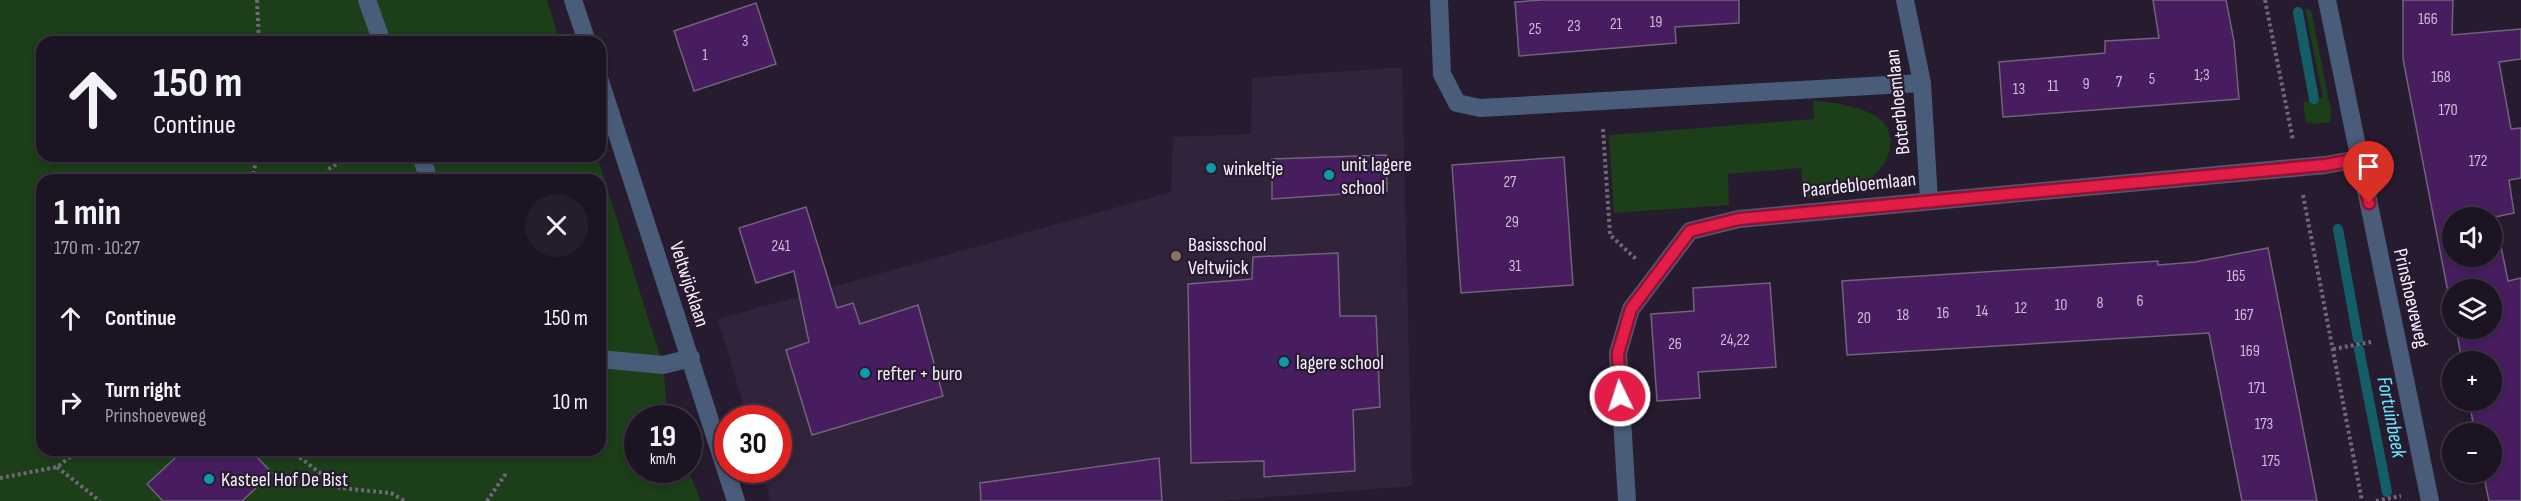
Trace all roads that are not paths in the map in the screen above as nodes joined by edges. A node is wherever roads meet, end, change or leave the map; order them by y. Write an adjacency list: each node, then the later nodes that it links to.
1 (367, 0): 6 (street)
2 (573, 0): 7 (street)
3 (1439, 0): 8 (street)
4 (1905, 0): 8 (street, Boterbloemlaan)
5 (2326, 0): 10 (street, Prinshoeveweg)
6 (380, 36)
7 (585, 36)
8 (1922, 83): 11 (street, Boterbloemlaan)
9 (606, 99): 12 (street, Veltwijcklaan)
10 (2359, 159): 11 (street, Paardebloemlaan); 16 (street, Prinshoeveweg)
11 (1929, 200): 15 (street, Paardebloemlaan)
12 (691, 358): 13 (street); 14 (street, Veltwijcklaan)
13 (606, 360)
14 (736, 501)
15 (1627, 501)
16 (2430, 501)

